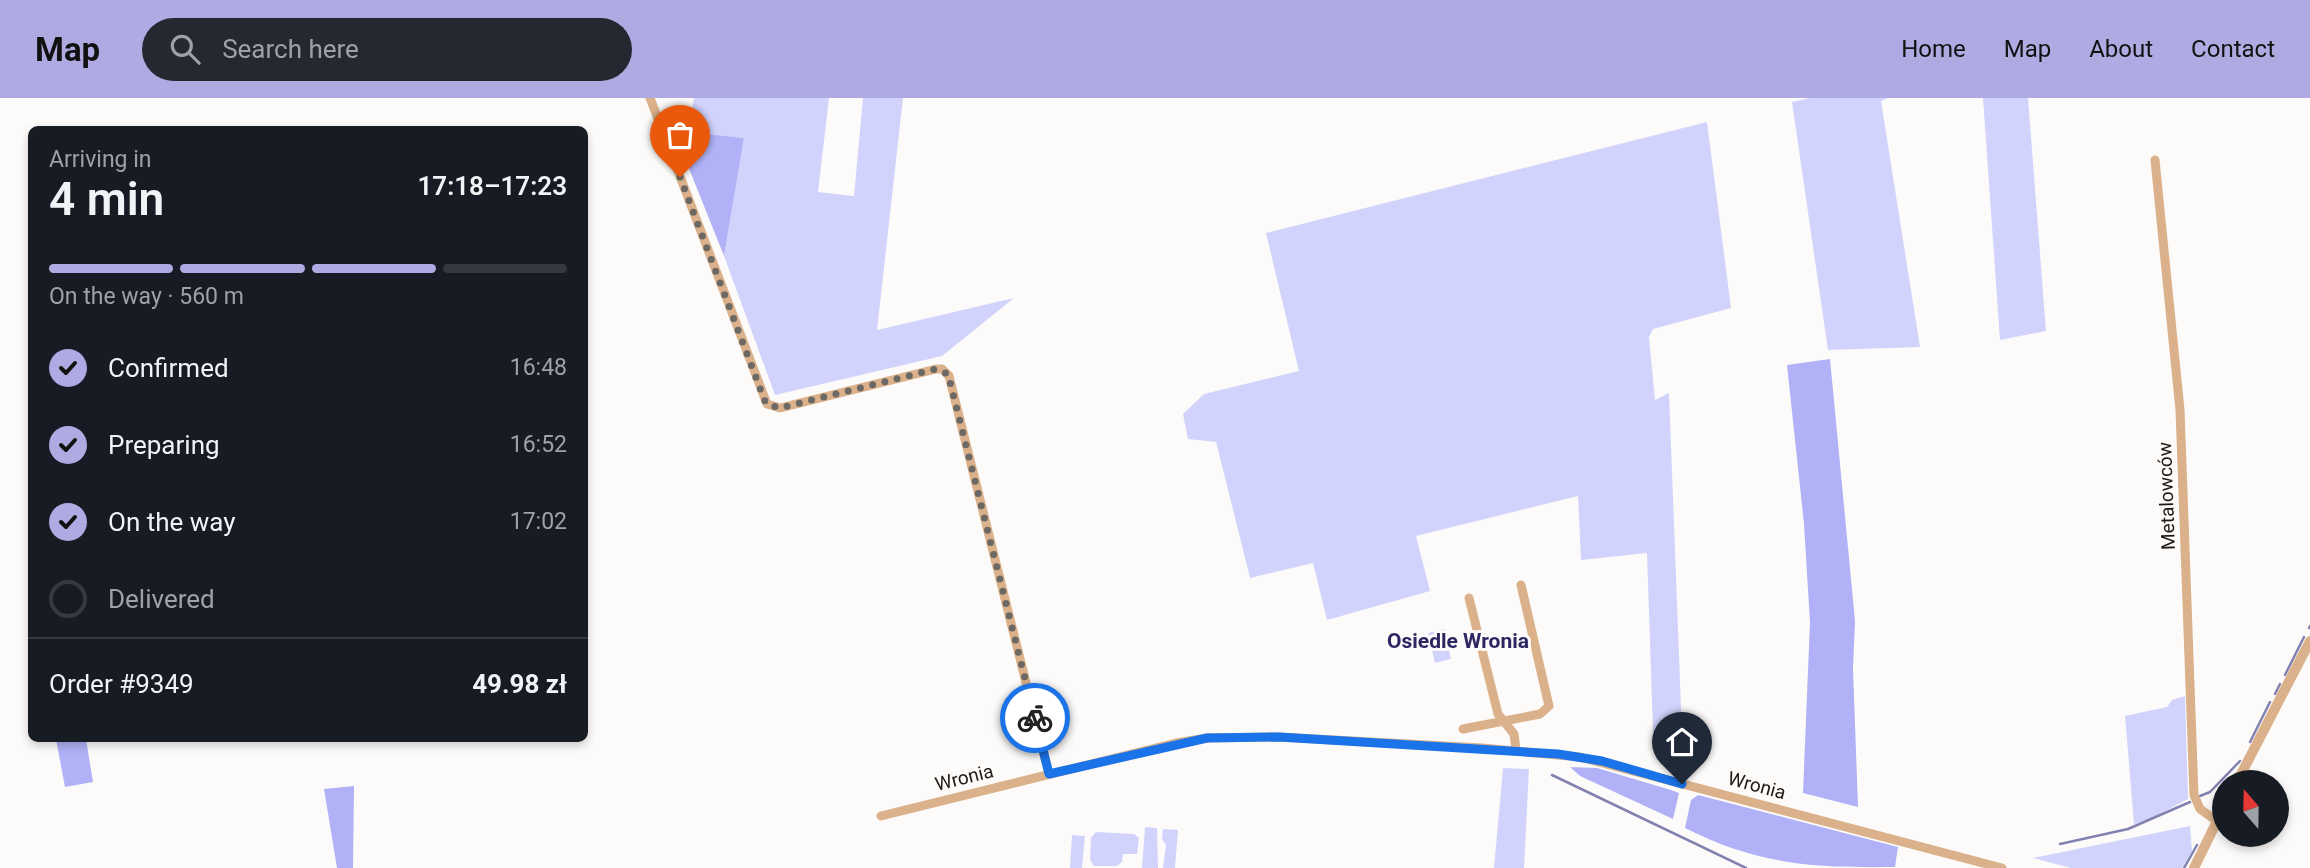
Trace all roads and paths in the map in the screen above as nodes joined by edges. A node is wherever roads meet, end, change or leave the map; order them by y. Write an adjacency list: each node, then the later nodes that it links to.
1 (650, 98): 10 (street)
2 (2155, 160): 12 (street, Metalowców)
3 (1521, 585): 6 (street)
4 (1469, 598): 6 (street)
5 (2310, 641): 9 (street)
6 (1506, 723): 7 (street); 8 (street)
7 (1463, 729)
8 (1516, 750): 10 (street, Wronia); 14 (street, Wronia)
9 (2243, 770)
10 (1049, 774): 11 (street, Wronia)
11 (881, 816)
12 (2212, 817)
13 (2212, 831): 15 (street)
14 (2002, 868)
15 (2193, 868)

